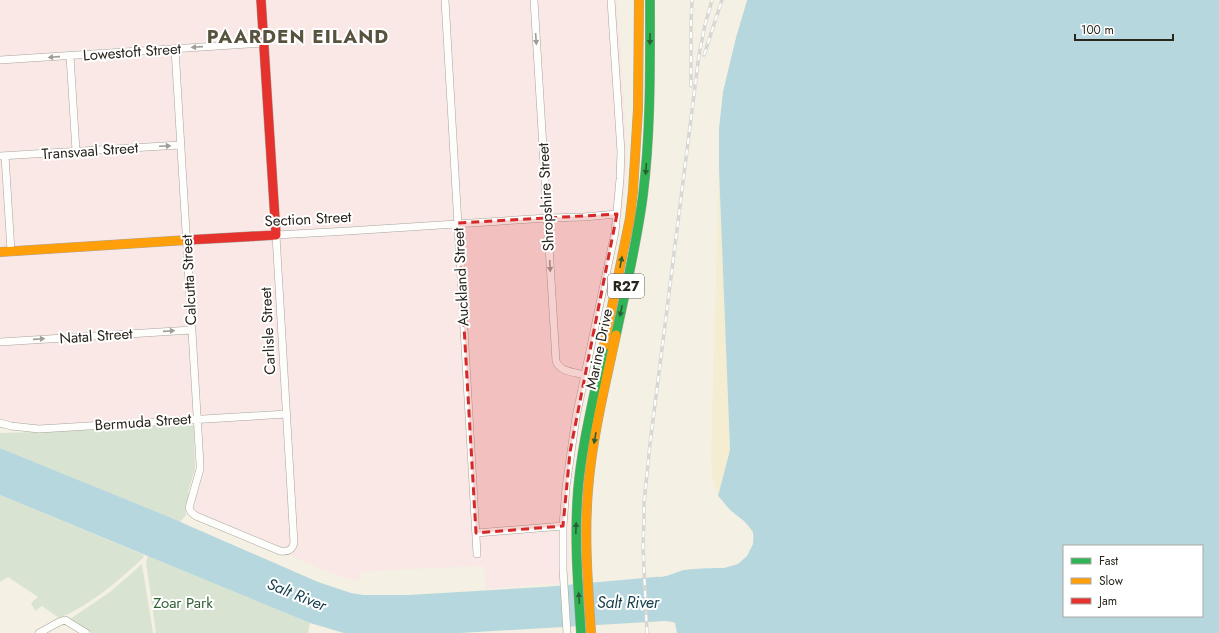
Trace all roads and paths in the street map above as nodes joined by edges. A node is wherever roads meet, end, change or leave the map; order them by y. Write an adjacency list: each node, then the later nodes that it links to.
1 (261, 0): 7 (main road, Carlisle Street)
2 (444, 0): 16 (street, Auckland Street)
3 (534, 0): 15 (street, Shropshire Street, one-way to 15)
4 (611, 0): 14 (street)
5 (639, 0): 32 (main road, Marine Drive / R27, one-way to 5)
6 (650, 0): 33 (main road, Marine Drive / R27, one-way to 33)
7 (264, 43): 8 (street, Lowestoft Street, one-way to 8); 17 (main road, Carlisle Street)
8 (175, 49): 9 (street, Lowestoft Street); 11 (street, Calcutta Street)
9 (70, 56): 10 (street, Lowestoft Street, one-way to 10); 12 (street)
10 (0, 60)
11 (180, 145): 12 (street, Transvaal Street, one-way to 11); 18 (street, Calcutta Street)
12 (76, 151): 13 (street, Transvaal Street)
13 (2, 156): 19 (street)
14 (617, 214): 15 (street, Section Street); 23 (street)
15 (548, 218): 16 (street, Section Street); 23 (street, Shropshire Street, one-way to 23)
16 (458, 223): 17 (street, Section Street); 29 (street, Auckland Street)
17 (276, 235): 18 (main road, Section Street); 24 (street, Carlisle Street)
18 (187, 240): 19 (main road, Section Street); 21 (street, Calcutta Street)
19 (11, 251): 20 (main road, Section Street)
20 (0, 252)
21 (192, 330): 22 (street, Natal Street, one-way to 21); 25 (street, Calcutta Street)
22 (0, 342)
23 (585, 375): 28 (street)
24 (287, 414): 25 (street, Bermuda Street); 27 (street, Carlisle Street)
25 (198, 419): 26 (street, Bermuda Street); 27 (street, Calcutta Street)
26 (0, 423)
27 (190, 510)
28 (563, 526): 29 (street); 31 (street)
29 (476, 533): 30 (street, Auckland Street)
30 (477, 554)
31 (567, 631)
32 (581, 631)
33 (591, 631)
34 (41, 632): 35 (street)
35 (86, 633)

